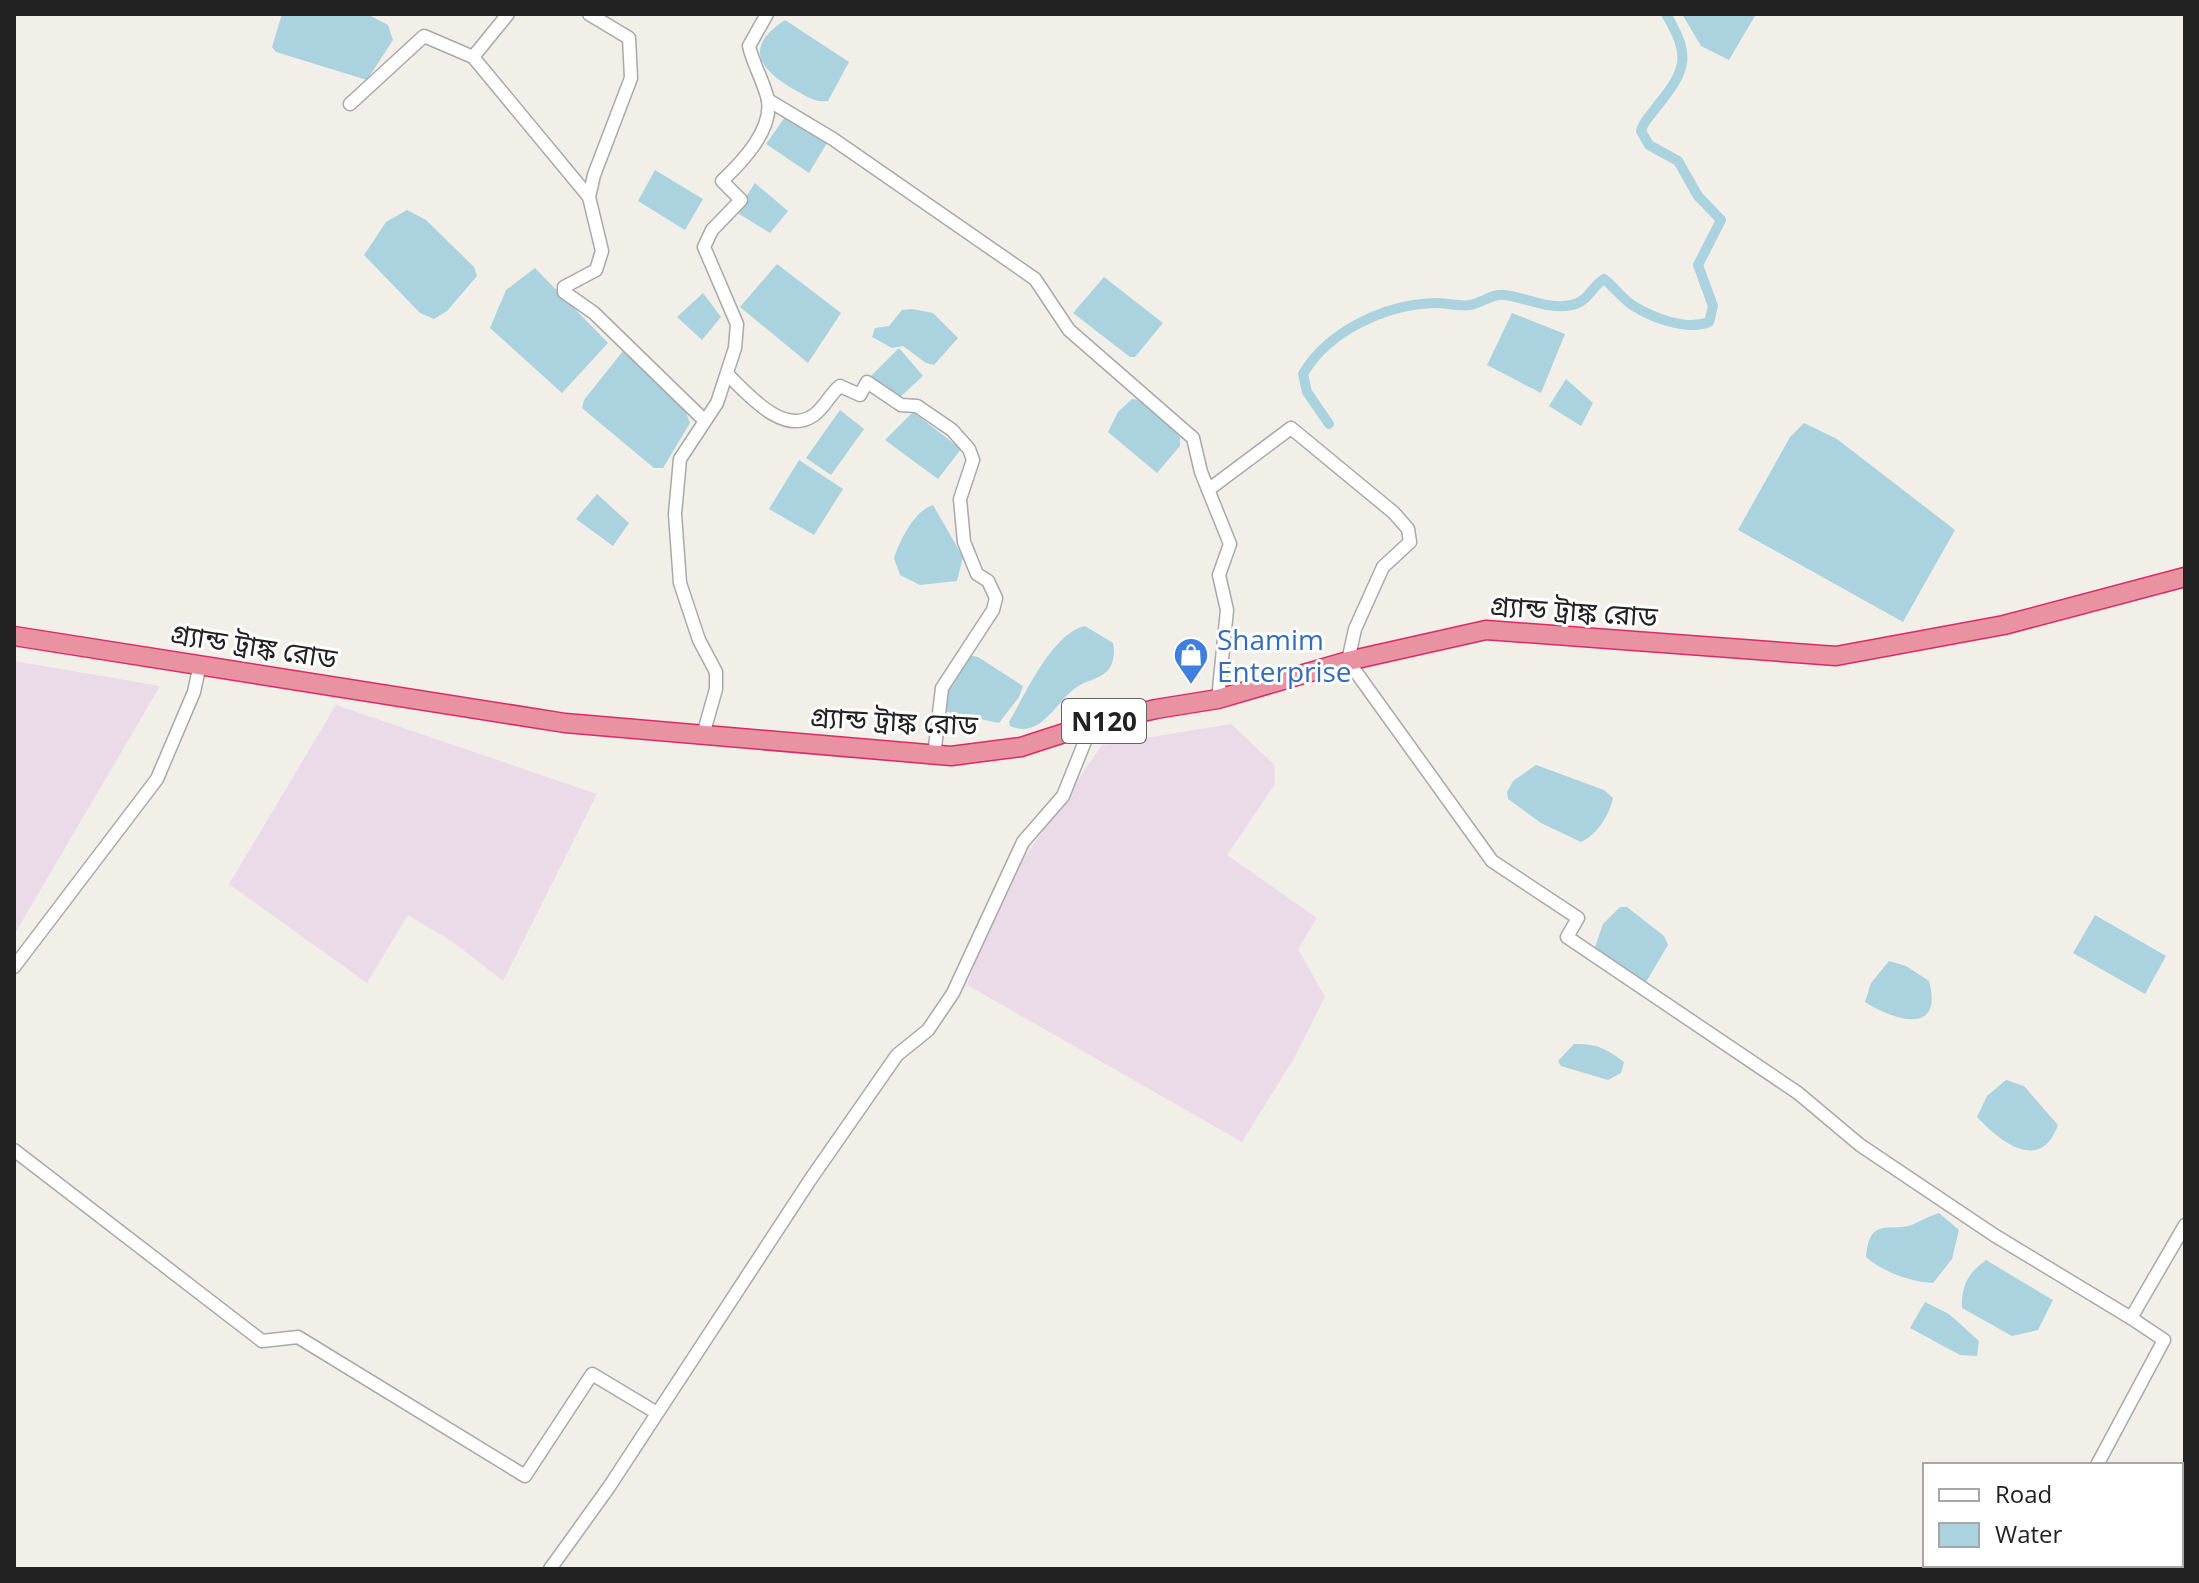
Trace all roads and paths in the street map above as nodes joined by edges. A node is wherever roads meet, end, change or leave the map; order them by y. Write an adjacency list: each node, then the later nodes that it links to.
1 (508, 14): 4 (street)
2 (589, 14): 7 (street)
3 (767, 14): 5 (street)
4 (473, 57): 6 (street); 7 (street)
5 (768, 100): 8 (street); 10 (street)
6 (350, 104)
7 (589, 197): 9 (street)
8 (727, 374): 9 (street); 18 (street)
9 (704, 420): 17 (street)
10 (1208, 490): 13 (street); 15 (street)
11 (2185, 577): 13 (highway, গ্র্যান্ড ট্রাঙ্ক রোড / N120)
12 (14, 636): 14 (highway, গ্র্যান্ড ট্রাঙ্ক রোড / N120)
13 (1348, 661): 15 (highway, গ্র্যান্ড ট্রাঙ্ক রোড / N120); 22 (street)
14 (200, 664): 17 (highway, গ্র্যান্ড ট্রাঙ্ক রোড / N120); 19 (street)
15 (1218, 699): 16 (highway, গ্র্যান্ড ট্রাঙ্ক রোড / N120)
16 (1092, 724): 18 (highway, গ্র্যান্ড ট্রাঙ্ক রোড / N120); 23 (street)
17 (703, 735): 18 (highway, গ্র্যান্ড ট্রাঙ্ক রোড / N120)
18 (934, 756)
19 (14, 967)
20 (14, 1150): 23 (street)
21 (2185, 1225): 22 (street)
22 (2131, 1318): 24 (street)
23 (657, 1413): 25 (street)
24 (2098, 1463)
25 (550, 1569)

